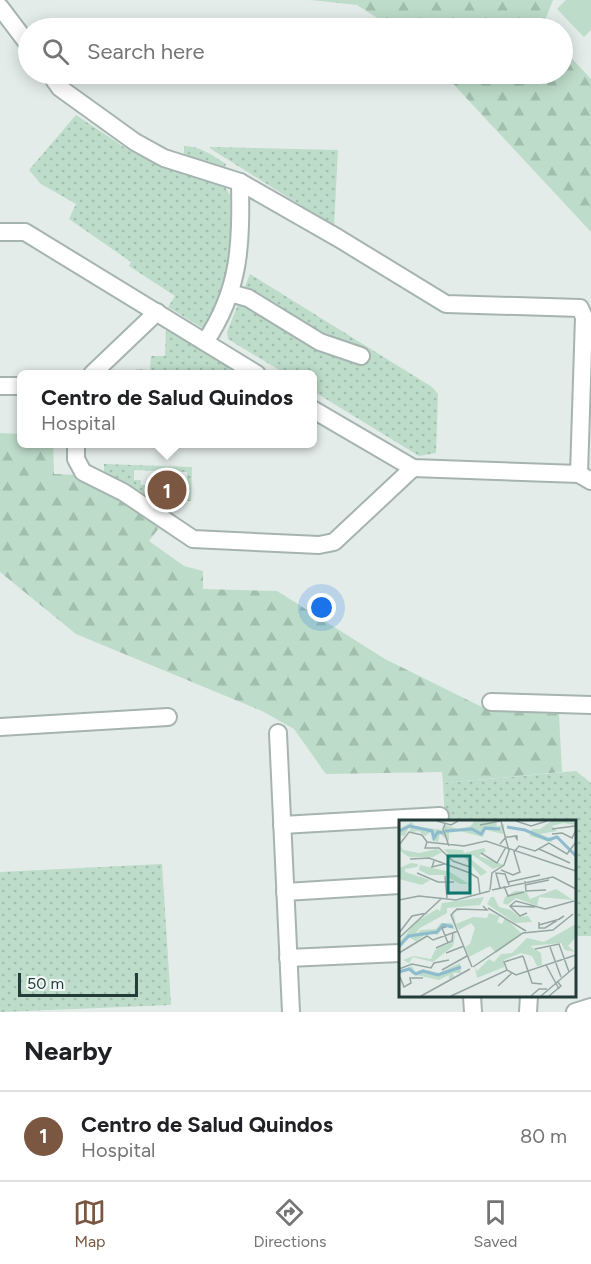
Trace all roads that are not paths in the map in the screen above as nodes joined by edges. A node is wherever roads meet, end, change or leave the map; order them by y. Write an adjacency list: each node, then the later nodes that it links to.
1 (0, 7): 2 (street)
2 (18, 31)
3 (57, 84): 4 (street)
4 (240, 182): 6 (street); 17 (street)
5 (0, 232): 7 (street)
6 (230, 292): 8 (street); 9 (street)
7 (157, 312): 8 (street); 10 (street)
8 (206, 342): 11 (street)
9 (361, 356)
10 (97, 370)
11 (249, 370)
12 (0, 386): 13 (street)
13 (17, 386)
14 (317, 412): 16 (street)
15 (76, 448): 16 (street)
16 (413, 468): 17 (street)
17 (585, 477)
18 (491, 702): 19 (street)
19 (591, 705)
20 (168, 717): 21 (street)
21 (0, 727)
22 (278, 733): 24 (street)
23 (440, 816): 24 (street)
24 (282, 825): 26 (street)
25 (399, 885): 26 (street)
26 (285, 892): 28 (street)
27 (399, 953): 28 (street)
28 (288, 958): 31 (street)
29 (529, 997): 32 (street)
30 (591, 1007): 33 (street)
31 (291, 1012)
32 (528, 1012)
33 (575, 1012)

